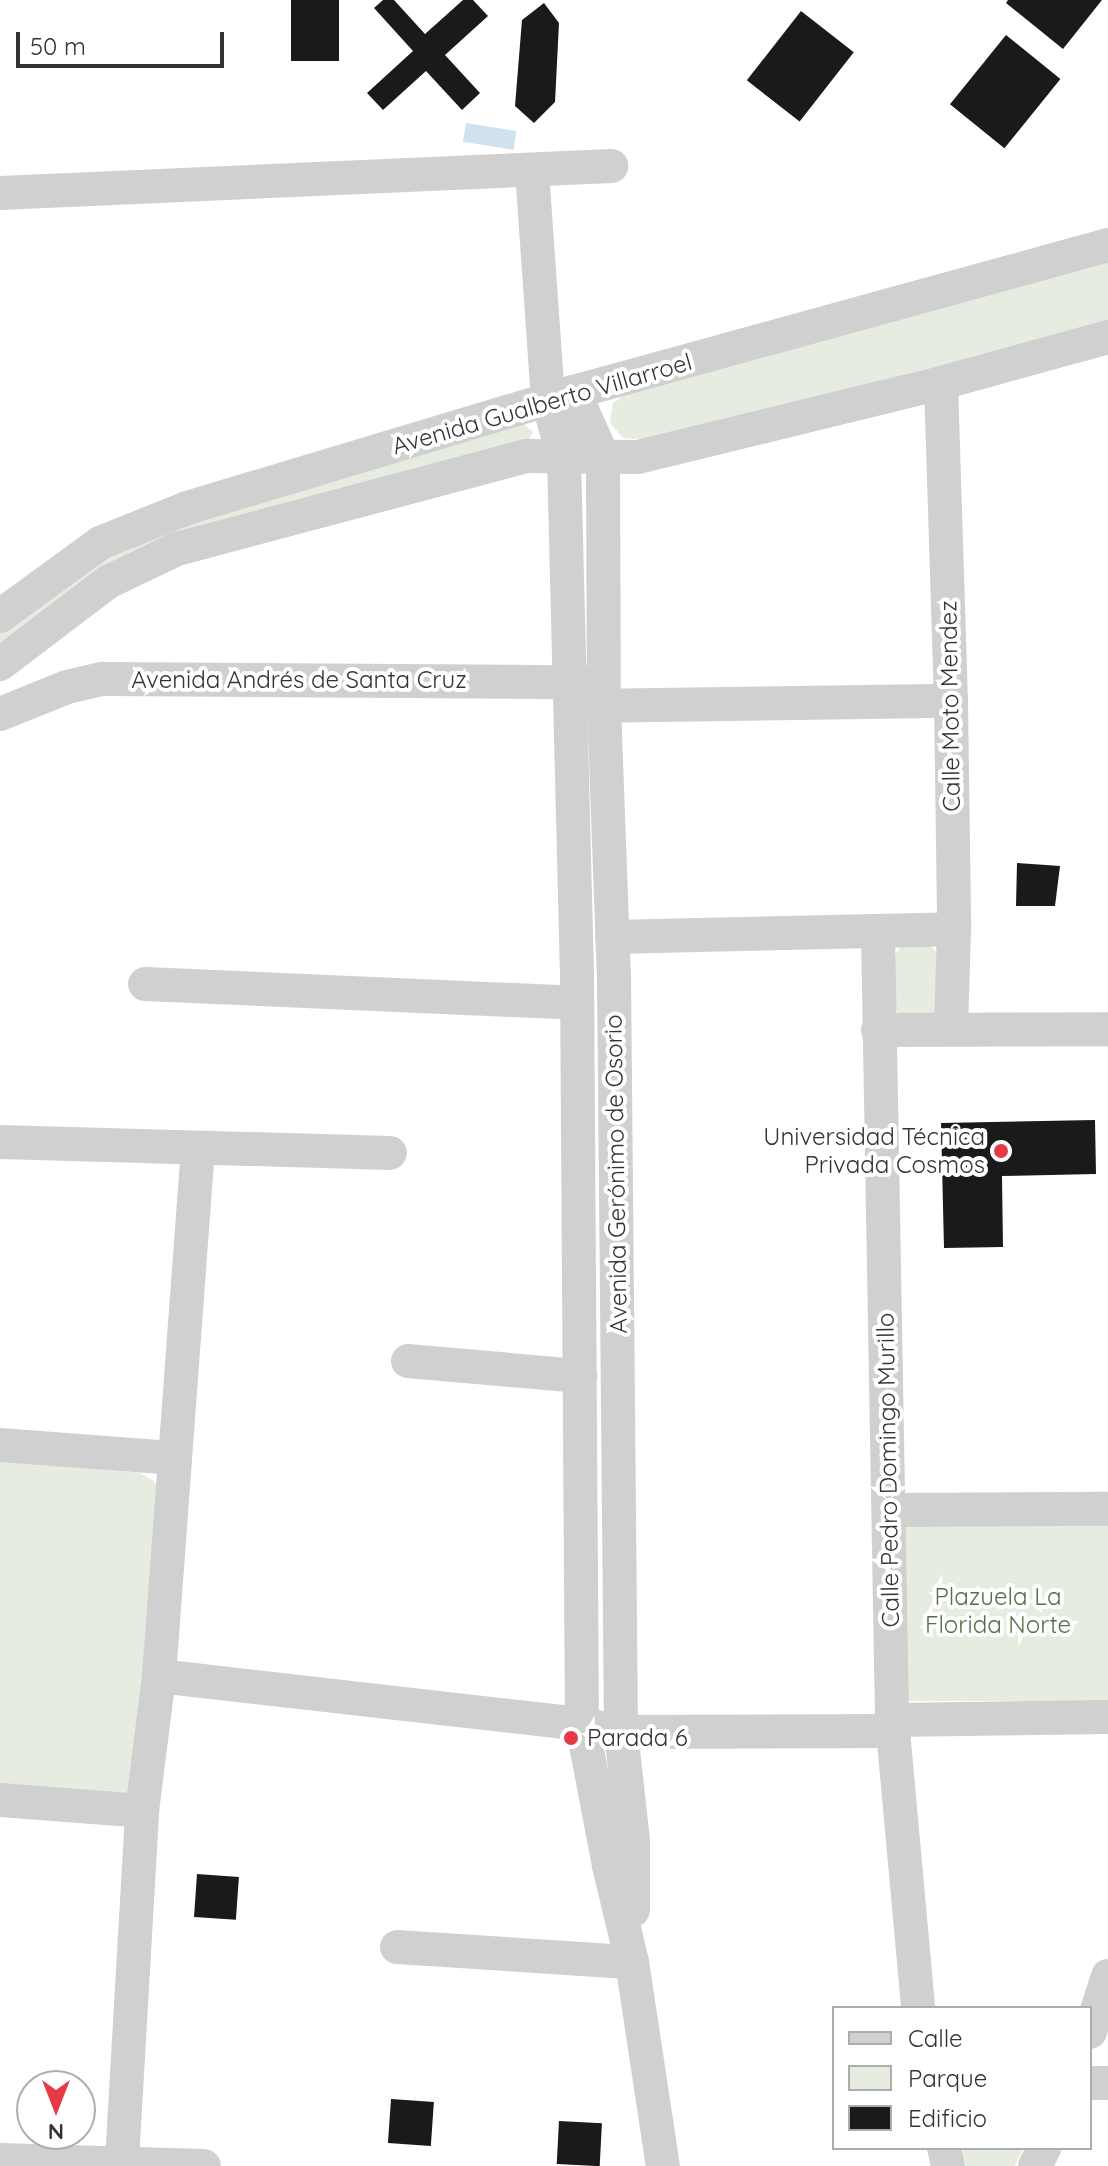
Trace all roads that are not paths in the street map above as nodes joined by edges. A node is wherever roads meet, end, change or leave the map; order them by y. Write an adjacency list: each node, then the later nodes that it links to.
1 (611, 166): 2 (street)
2 (532, 171): 3 (street); 7 (street)
3 (0, 193)
4 (1108, 245): 7 (street, Avenida Gualberto Villarroel)
5 (1108, 337): 6 (street, Avenida Gualberto Villarroel)
6 (941, 383): 8 (street, Avenida Gualberto Villarroel); 14 (street, Calle Moto Mendez)
7 (561, 397): 8 (street, Avenida Gerónimo de Osorio); 9 (street, Avenida Gerónimo de Osorio); 10 (street, Avenida Gualberto Villarroel)
8 (603, 457): 9 (street, Avenida Gualberto Villarroel); 13 (street, Avenida Gerónimo de Osorio)
9 (564, 458): 11 (street, Avenida Gualberto Villarroel); 12 (street, Avenida Gerónimo de Osorio)
10 (0, 616)
11 (0, 664)
12 (568, 694): 13 (street, Avenida Andrés de Santa Cruz); 15 (street, Avenida Andrés de Santa Cruz); 21 (street, Avenida Gerónimo de Osorio)
13 (604, 694): 14 (street, Avenida Andrés de Santa Cruz); 18 (street, Avenida Gerónimo de Osorio)
14 (951, 701): 16 (street, Calle Moto Mendez)
15 (0, 714)
16 (954, 929): 17 (street); 22 (street, Calle Moto Mendez)
17 (878, 931): 18 (street); 24 (street, Calle Pedro Domingo Murillo)
18 (612, 937): 19 (street, Avenida Gerónimo de Osorio)
19 (614, 974): 21 (street); 38 (street, Avenida Gerónimo de Osorio)
20 (145, 984): 21 (street)
21 (576, 989): 29 (street, Avenida Gerónimo de Osorio)
22 (951, 1029): 23 (street); 24 (street)
23 (1108, 1029)
24 (878, 1030): 33 (street, Calle Pedro Domingo Murillo)
25 (0, 1142): 26 (street)
26 (198, 1148): 27 (street); 31 (street)
27 (390, 1153)
28 (408, 1361): 29 (street)
29 (580, 1376): 36 (street, Avenida Gerónimo de Osorio)
30 (0, 1445): 31 (street)
31 (172, 1458): 34 (street)
32 (1108, 1509): 33 (street)
33 (890, 1510): 37 (street, Calle Pedro Domingo Murillo)
34 (159, 1676): 36 (street); 40 (street)
35 (1108, 1717): 37 (street)
36 (582, 1724): 38 (street); 42 (street, Avenida Gerónimo de Osorio)
37 (893, 1726): 38 (street); 44 (street, Calle Pedro Domingo Murillo)
38 (621, 1732): 42 (street, Avenida Gerónimo de Osorio)
39 (0, 1800): 40 (street)
40 (142, 1811): 47 (street)
41 (397, 1947): 42 (street)
42 (632, 1962): 49 (street, Avenida Gerónimo de Osorio)
43 (1108, 1976): 45 (street)
44 (918, 2006)
45 (1092, 2026)
46 (0, 2160): 47 (street)
47 (122, 2161): 48 (street)
48 (188, 2165)
49 (663, 2166)

